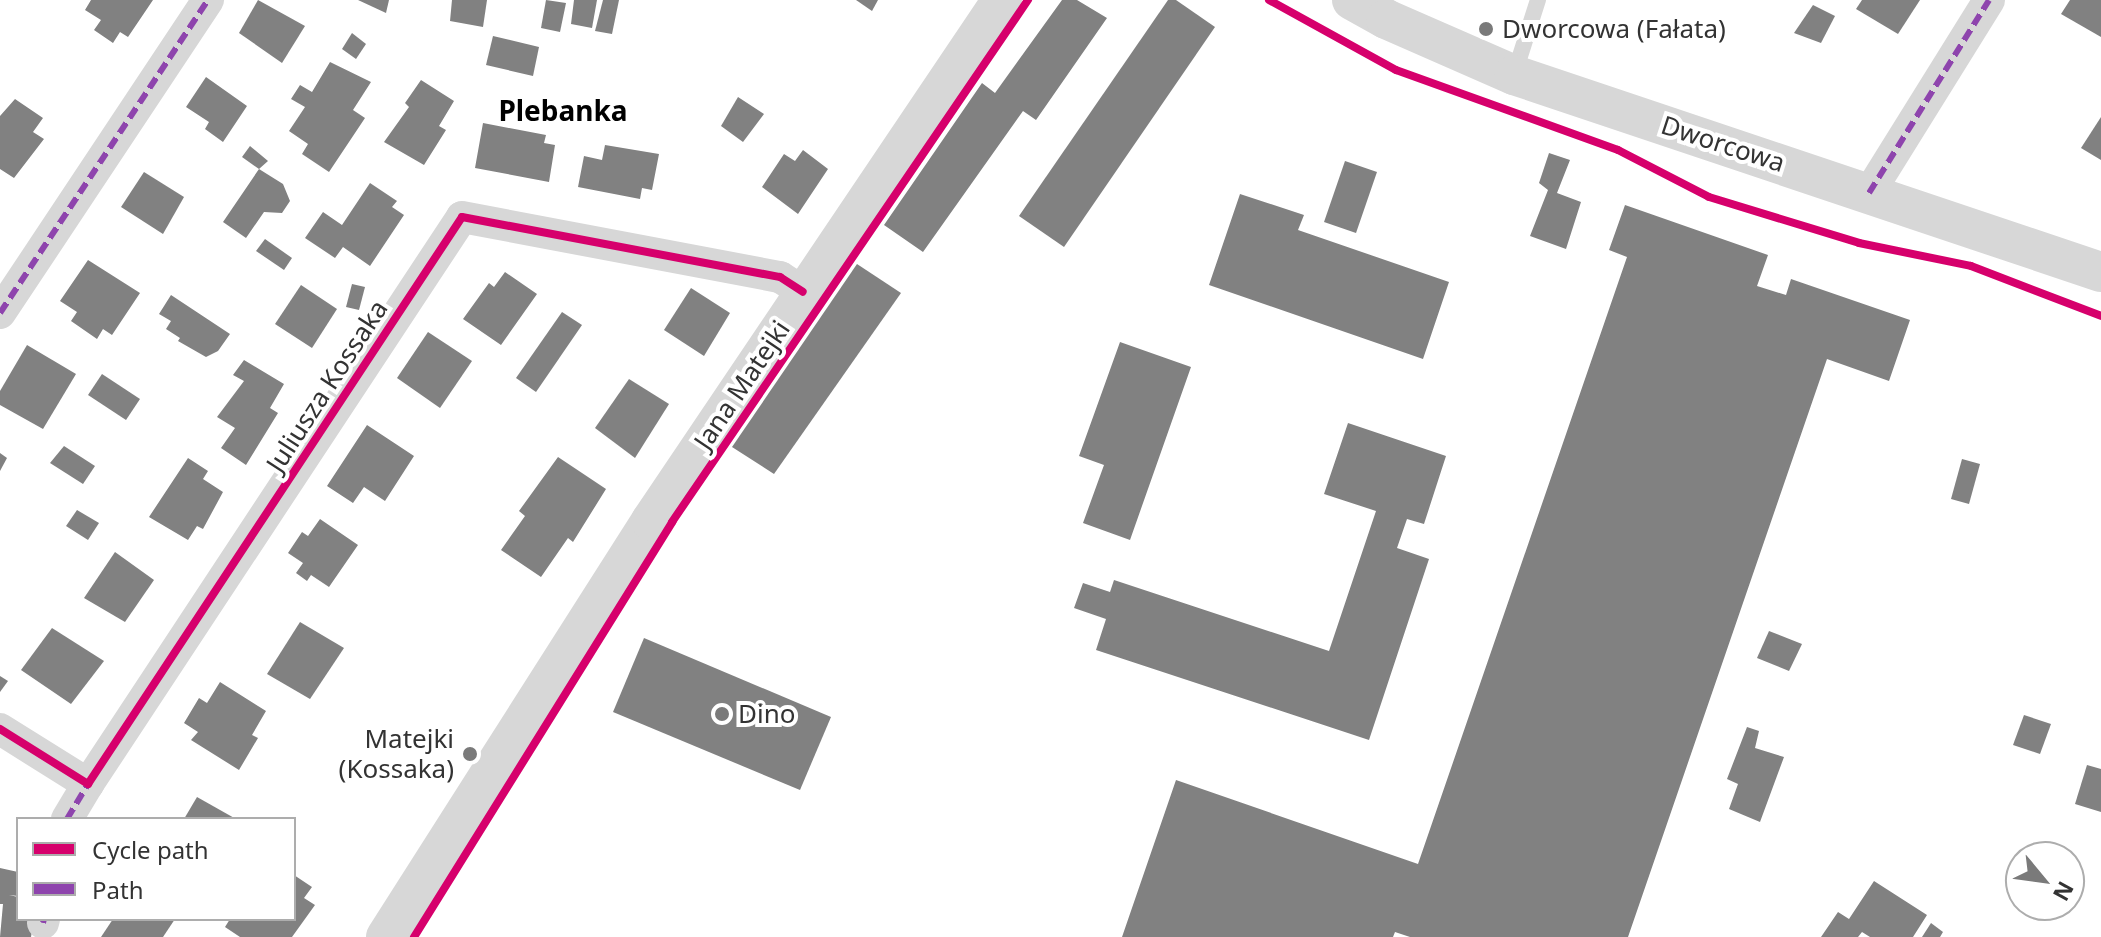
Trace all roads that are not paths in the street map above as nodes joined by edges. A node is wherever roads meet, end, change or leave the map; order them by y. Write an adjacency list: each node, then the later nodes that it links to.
1 (208, 0): 10 (street)
2 (1002, 0): 9 (street, Jana Matejki)
3 (1352, 0): 6 (street, Dworcowa)
4 (1538, 0): 6 (lane)
5 (1989, 0): 7 (street)
6 (1514, 75): 7 (street, Dworcowa)
7 (1869, 193): 8 (street, Dworcowa)
8 (2101, 272)
9 (803, 292): 12 (street, Juliusza Kossaka); 14 (street, Jana Matejki)
10 (0, 313)
11 (0, 729): 12 (street)
12 (88, 784): 13 (street, Juliusza Kossaka)
13 (68, 817)
14 (386, 937)

